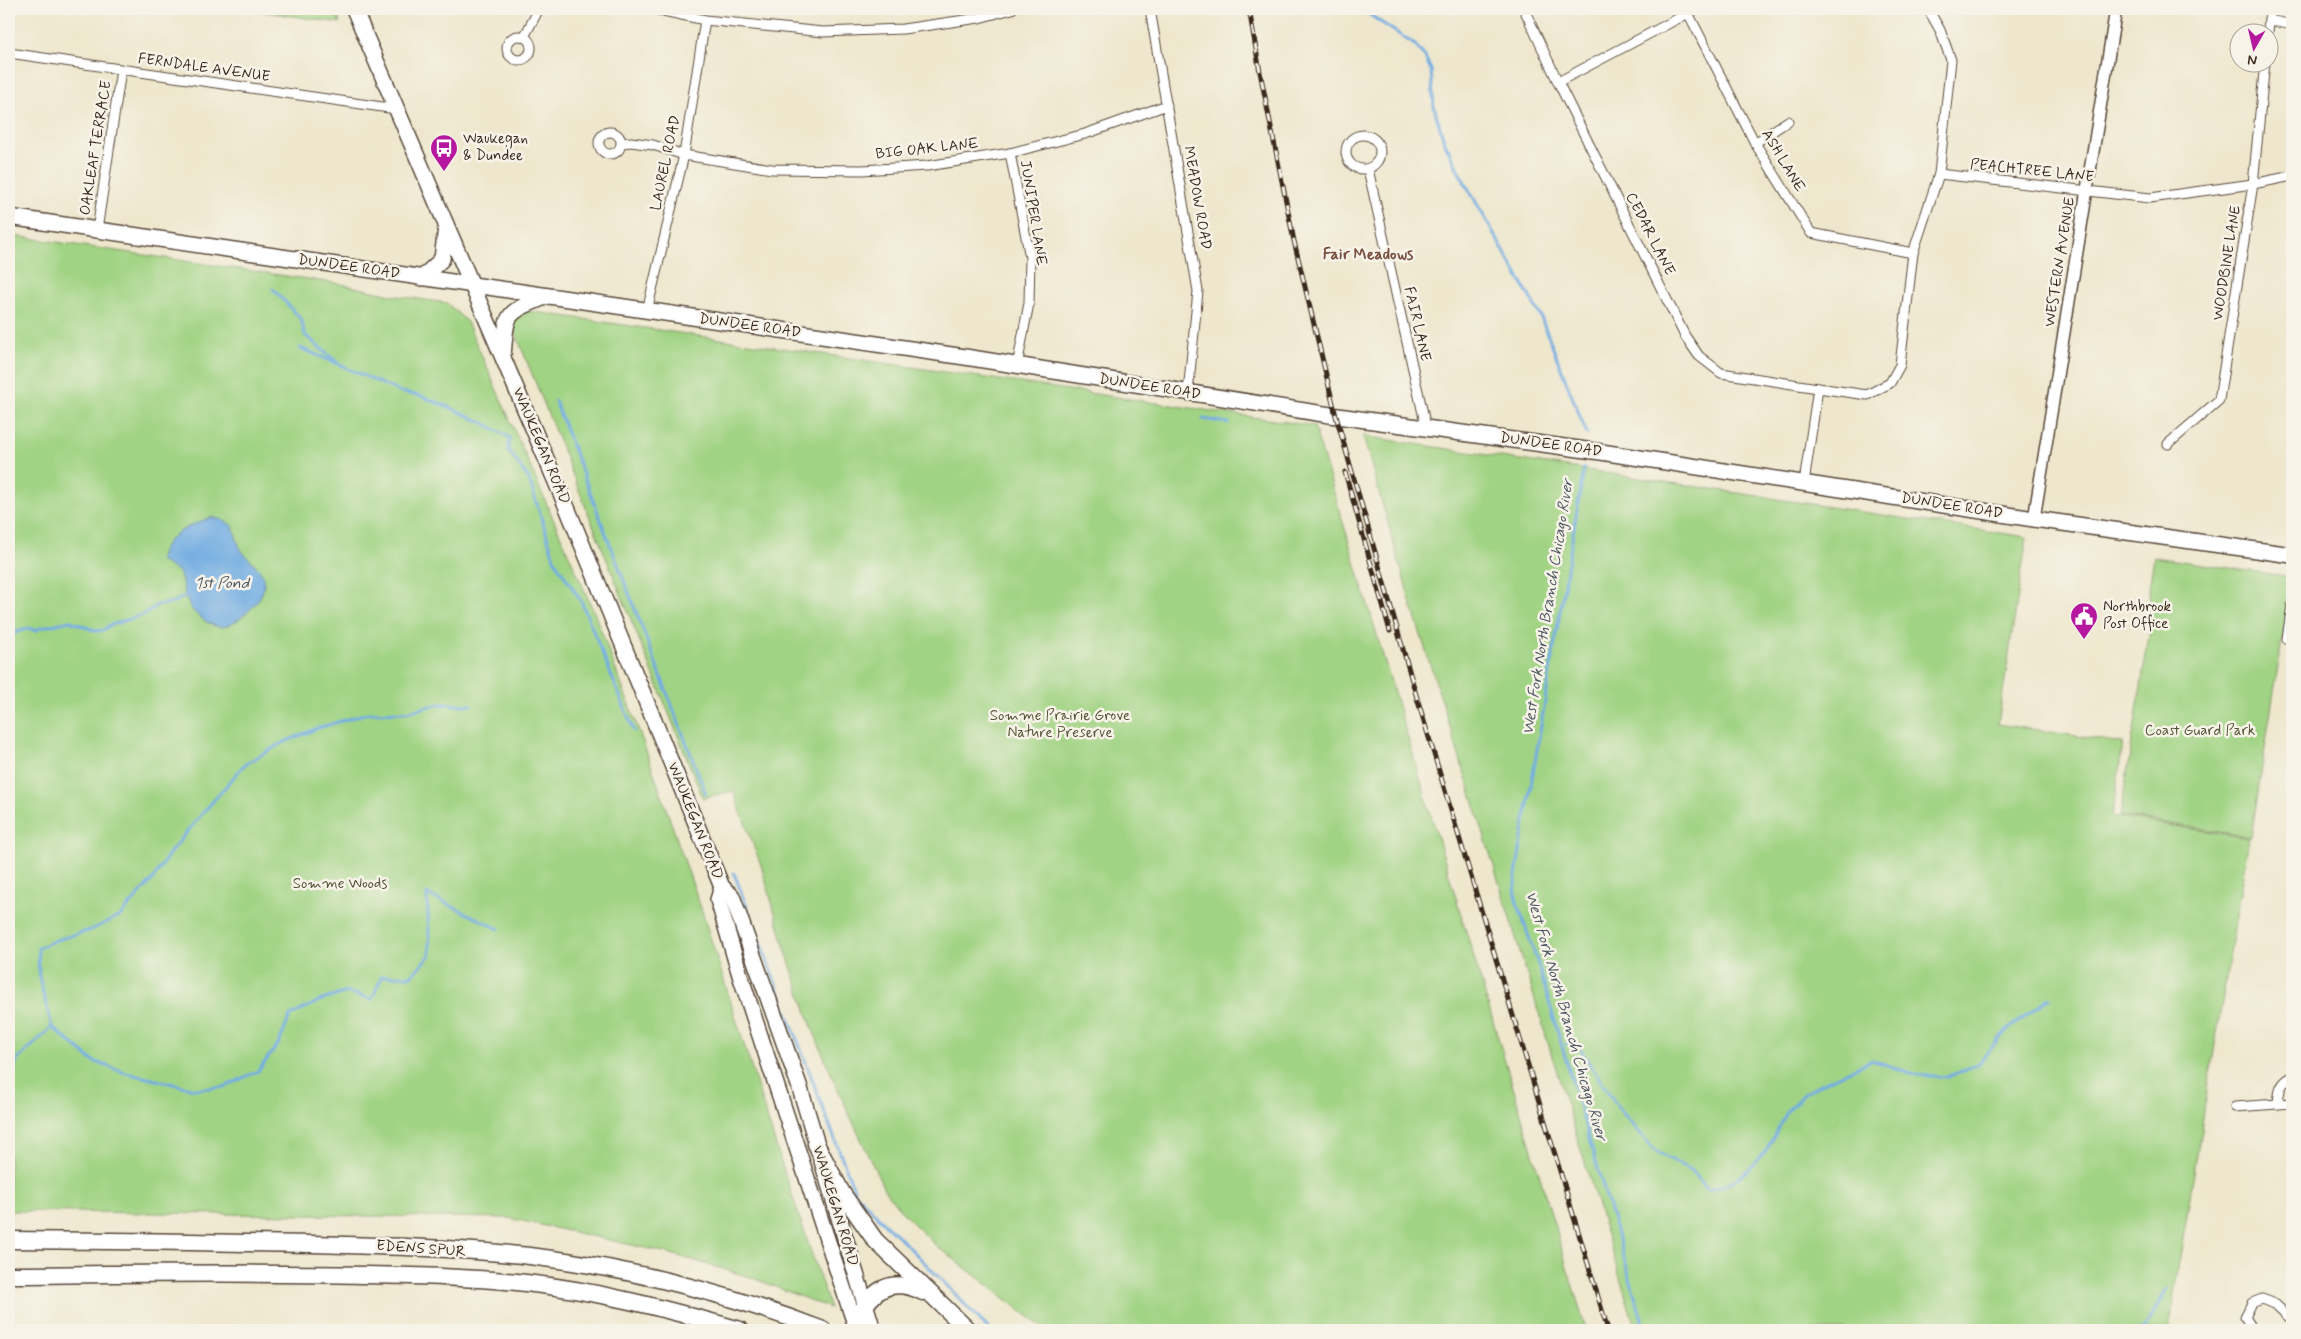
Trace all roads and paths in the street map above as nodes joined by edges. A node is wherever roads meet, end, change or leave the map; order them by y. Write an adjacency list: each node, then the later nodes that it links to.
1 (354, 9): 21 (main road, WAUKEGAN ROAD)
2 (539, 9): 15 (street)
3 (654, 9): 12 (street)
4 (1012, 9): 12 (street)
5 (1150, 9): 20 (street, MEADOW ROAD)
6 (1524, 9): 19 (street, CEDAR LANE)
7 (1696, 9): 11 (street)
8 (1928, 9): 28 (street)
9 (2116, 9): 31 (street, WESTERN AVENUE)
10 (2270, 9): 13 (street)
11 (1686, 11): 19 (street); 24 (street, ASH LANE)
12 (705, 20): 26 (street, LAUREL ROAD)
13 (2269, 20): 14 (street)
14 (2292, 25)
15 (524, 37)
16 (9, 53): 17 (street, FERNDALE AVENUE)
17 (121, 70): 21 (street, FERNDALE AVENUE); 34 (street, OAKLEAF TERRACE)
18 (2264, 72): 30 (street, WOODBINE LANE)
19 (1558, 82): 42 (street, CEDAR LANE)
20 (1167, 105): 25 (street, BIG OAK LANE); 43 (street, MEADOW ROAD)
21 (396, 109): 33 (main road, WAUKEGAN ROAD)
22 (1788, 121): 24 (street)
23 (622, 143): 26 (street, BIG OAK LANE)
24 (1755, 143): 35 (street, ASH LANE)
25 (1010, 153): 26 (street, BIG OAK LANE); 41 (street, JUNIPER LANE)
26 (684, 155): 39 (street, LAUREL ROAD)
27 (1368, 169): 44 (street, FAIR LANE)
28 (1939, 174): 31 (street, PEACHTREE LANE); 35 (street)
29 (2292, 176): 30 (street, PEACHTREE LANE)
30 (2253, 184): 31 (street, PEACHTREE LANE); 45 (street, WOODBINE LANE)
31 (2086, 191): 47 (street, WESTERN AVENUE)
32 (9, 217): 34 (main road, DUNDEE ROAD)
33 (446, 225): 36 (main road); 37 (main road, WAUKEGAN ROAD)
34 (97, 230): 36 (main road, DUNDEE ROAD)
35 (1914, 253): 42 (street)
36 (422, 278): 37 (main road, DUNDEE ROAD)
37 (472, 285): 38 (main road, DUNDEE ROAD); 40 (main road, WAUKEGAN ROAD)
38 (548, 296): 39 (main road, DUNDEE ROAD); 40 (main road)
39 (647, 311): 41 (main road, DUNDEE ROAD)
40 (503, 358): 51 (main road, WAUKEGAN ROAD)
41 (1017, 366): 43 (main road, DUNDEE ROAD)
42 (1818, 388): 46 (street)
43 (1188, 392): 44 (main road, DUNDEE ROAD)
44 (1426, 428): 46 (main road, DUNDEE ROAD)
45 (2168, 444)
46 (1804, 483): 47 (main road, DUNDEE ROAD)
47 (2034, 519): 48 (main road, DUNDEE ROAD)
48 (2292, 553)
49 (2292, 605): 50 (street)
50 (2287, 639)
51 (722, 886): 56 (main road, WAUKEGAN ROAD); 62 (main road, WAUKEGAN ROAD)
52 (2292, 1077): 54 (street)
53 (2292, 1103): 54 (street)
54 (2278, 1104): 55 (street)
55 (2235, 1107)
56 (816, 1144): 59 (highway); 60 (main road, WAUKEGAN ROAD)
57 (9, 1240): 64 (highway, EDENS SPUR)
58 (9, 1275): 63 (highway, EDENS SPUR)
59 (930, 1295): 60 (highway); 66 (highway)
60 (865, 1305): 62 (highway); 65 (main road, WAUKEGAN ROAD)
61 (2292, 1320): 67 (street)
62 (856, 1327)
63 (740, 1330)
64 (823, 1330)
65 (874, 1330)
66 (968, 1330)
67 (2253, 1330)

